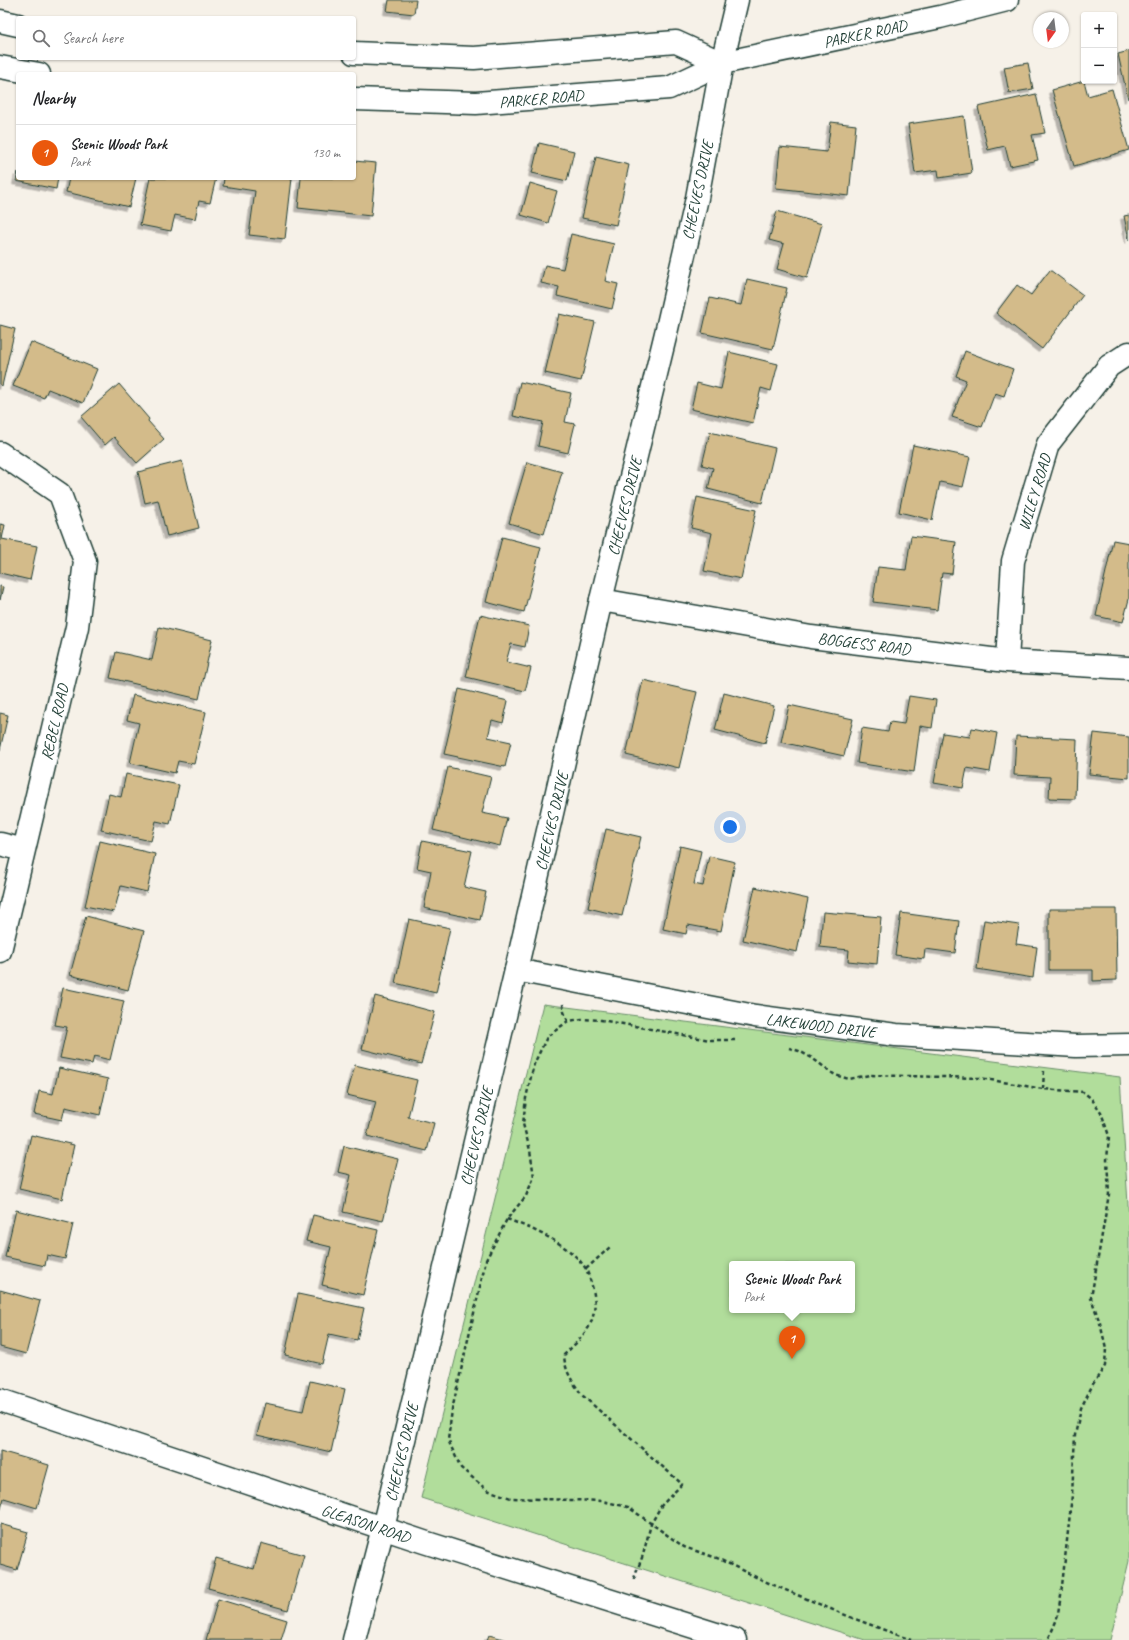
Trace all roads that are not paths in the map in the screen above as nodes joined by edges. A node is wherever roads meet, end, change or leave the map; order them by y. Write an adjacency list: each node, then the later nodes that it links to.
1 (737, 0): 6 (street, CHEEVES DRIVE)
2 (1007, 0): 6 (street, PARKER ROAD)
3 (0, 21): 4 (street)
4 (16, 25)
5 (356, 54): 6 (street)
6 (722, 63): 9 (street, PARKER ROAD); 12 (street, CHEEVES DRIVE)
7 (0, 67): 8 (street)
8 (28, 72)
9 (356, 99)
10 (1129, 353): 13 (street, WILEY ROAD)
11 (0, 453): 16 (street, REBEL ROAD)
12 (602, 600): 13 (street, BOGGESS ROAD); 18 (street, CHEEVES DRIVE)
13 (1007, 661): 14 (street, BOGGESS ROAD)
14 (1129, 668)
15 (0, 844): 16 (street)
16 (24, 850): 17 (street, REBEL ROAD)
17 (0, 951)
18 (516, 970): 19 (street, LAKEWOOD DRIVE); 21 (street, CHEEVES DRIVE)
19 (1129, 1045)
20 (0, 1400): 21 (street, GLEASON ROAD)
21 (383, 1528): 22 (street, CHEEVES DRIVE); 23 (street, GLEASON ROAD)
22 (354, 1640)
23 (735, 1640)

